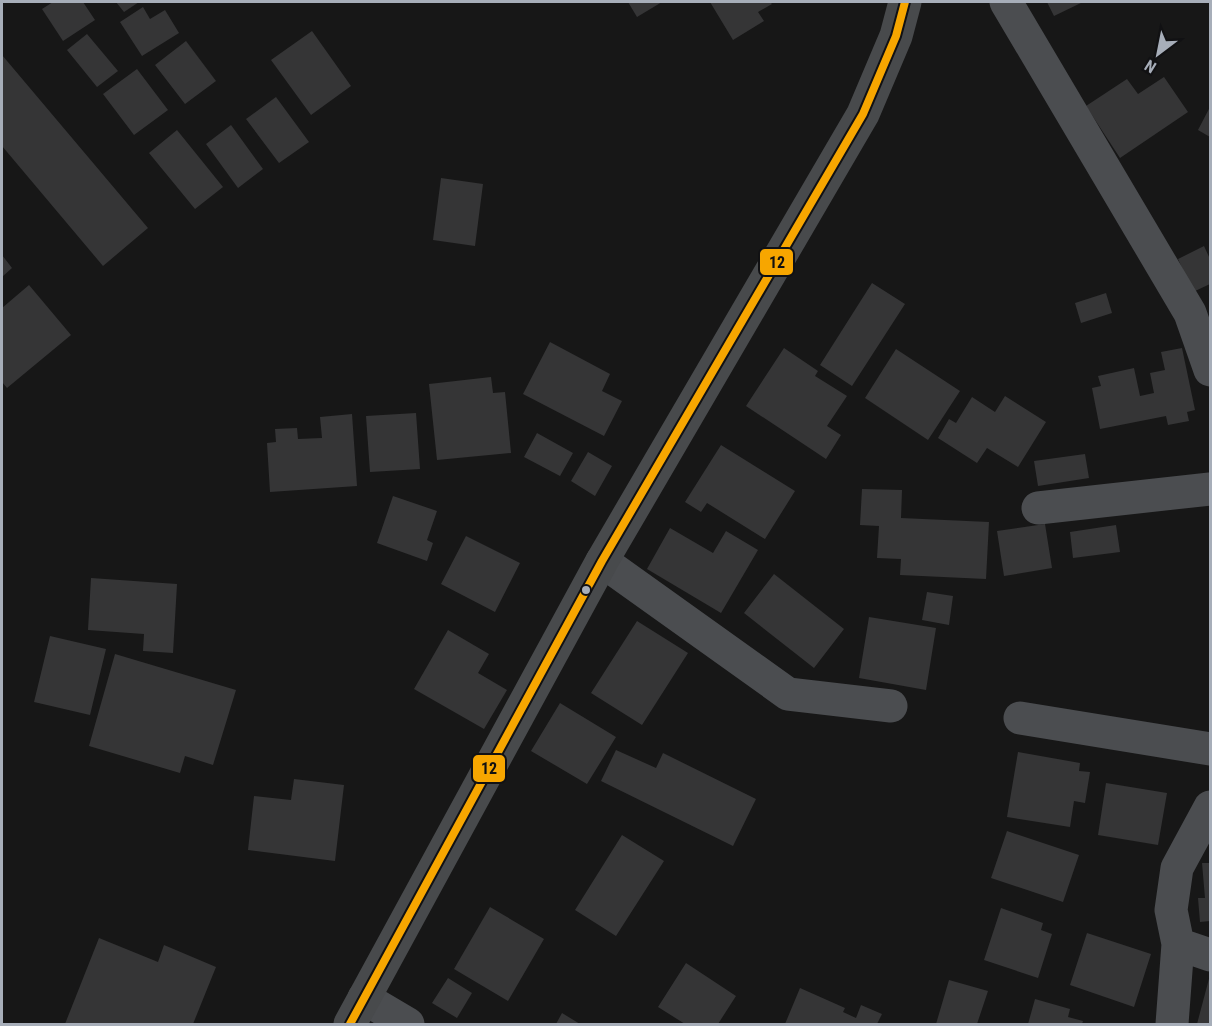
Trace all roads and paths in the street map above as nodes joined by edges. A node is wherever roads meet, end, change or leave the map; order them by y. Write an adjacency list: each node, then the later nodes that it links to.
1 (905, 2): 6 (main road)
2 (1006, 2): 3 (street)
3 (1210, 370)
4 (1210, 489): 5 (street)
5 (1038, 508)
6 (602, 561): 7 (street); 13 (main road)
7 (891, 706)
8 (1020, 718): 9 (street)
9 (1210, 749)
10 (1210, 807): 11 (street)
11 (1178, 944): 12 (street); 15 (street)
12 (1210, 955)
13 (357, 1011): 14 (street)
14 (408, 1024)
15 (1172, 1024)

